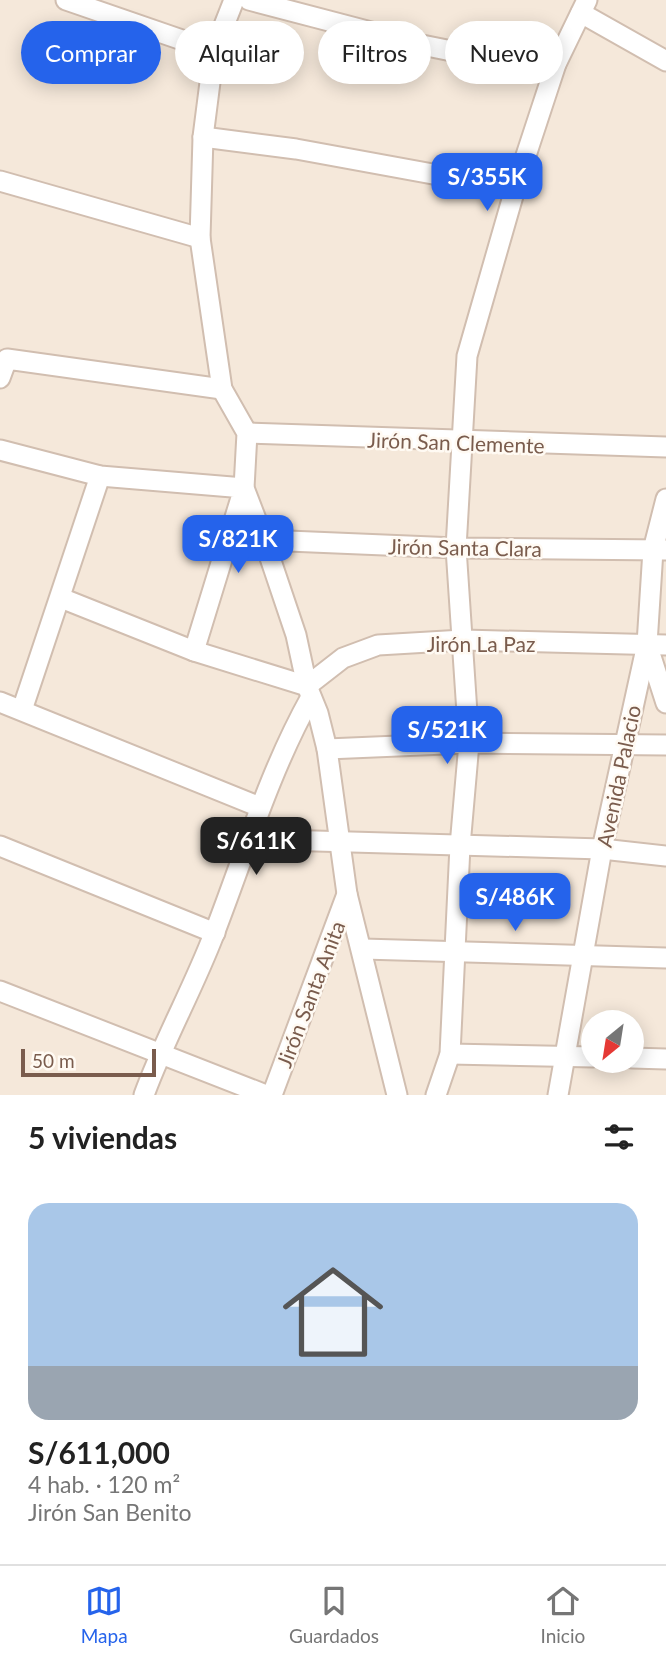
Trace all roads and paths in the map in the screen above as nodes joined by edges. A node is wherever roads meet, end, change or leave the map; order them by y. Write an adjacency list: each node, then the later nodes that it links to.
1 (66, 0): 4 (street)
2 (234, 0): 6 (street)
3 (248, 0): 8 (street)
4 (106, 5): 7 (street)
5 (584, 6): 9 (street); 10 (street)
6 (226, 21)
7 (175, 34)
8 (445, 50)
9 (563, 50)
10 (666, 61)
11 (210, 84): 13 (street)
12 (549, 84): 15 (street)
13 (203, 137): 15 (street); 16 (street)
14 (0, 181): 16 (street)
15 (515, 189): 20 (street)
16 (200, 238): 18 (street)
17 (0, 378): 18 (street)
18 (222, 389): 19 (street)
19 (247, 433): 20 (street, Jirón San Clemente); 24 (street)
20 (464, 443): 21 (street, Jirón San Clemente); 27 (street)
21 (666, 447)
22 (0, 450): 23 (street)
23 (100, 476): 24 (street); 29 (street)
24 (244, 488): 26 (street); 32 (street)
25 (666, 499): 28 (street, Avenida Palacio)
26 (264, 540): 27 (street, Jirón Santa Clara); 33 (street)
27 (456, 548): 28 (street, Jirón Santa Clara); 30 (street)
28 (660, 550): 31 (street, Avenida Palacio)
29 (61, 598): 32 (street); 36 (street)
30 (463, 640): 31 (street, Jirón La Paz); 33 (street, Jirón La Paz); 37 (street)
31 (656, 645): 35 (street); 38 (street, Avenida Palacio)
32 (194, 651): 33 (street)
33 (309, 691): 40 (street); 41 (street)
34 (0, 702): 36 (street)
35 (666, 703)
36 (22, 710): 41 (street)
37 (469, 743): 38 (street); 40 (street); 45 (street)
38 (623, 744): 39 (street); 46 (street, Avenida Palacio)
39 (666, 745)
40 (327, 749): 43 (street)
41 (260, 807): 42 (street)
42 (248, 839): 43 (street); 49 (street)
43 (341, 844): 45 (street); 48 (street)
44 (0, 846): 49 (street)
45 (460, 846): 46 (street); 51 (street)
46 (602, 849): 47 (street); 52 (street, Avenida Palacio)
47 (666, 856)
48 (347, 894): 50 (street); 63 (street, Jirón Santa Anita)
49 (215, 933): 55 (street)
50 (363, 949): 51 (street); 64 (street)
51 (454, 951): 52 (street); 56 (street)
52 (585, 956): 53 (street); 57 (street, Avenida Palacio)
53 (666, 958)
54 (0, 991): 55 (street)
55 (159, 1054): 61 (street); 62 (street)
56 (450, 1054): 57 (street); 65 (street)
57 (566, 1057): 58 (street); 66 (street, Avenida Palacio)
58 (581, 1057)
59 (644, 1058): 60 (street)
60 (666, 1059)
61 (144, 1095)
62 (265, 1095)
63 (272, 1095)
64 (397, 1095)
65 (436, 1095)
66 (558, 1095)

